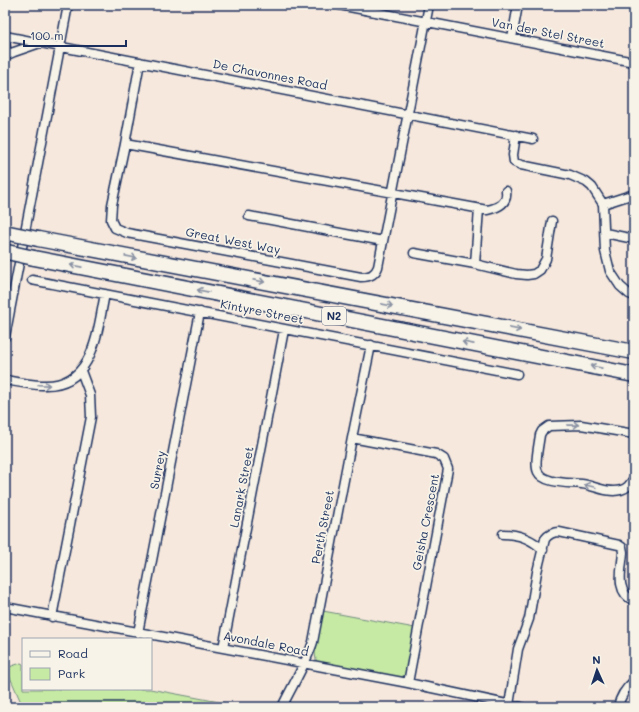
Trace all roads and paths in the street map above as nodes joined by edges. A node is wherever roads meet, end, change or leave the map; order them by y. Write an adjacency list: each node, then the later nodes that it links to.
1 (68, 5): 10 (street)
2 (340, 5): 5 (street, Van der Stel Street)
3 (429, 5): 5 (street)
4 (518, 5): 7 (street)
5 (425, 22): 7 (street, Van der Stel Street); 14 (street)
6 (5, 36): 9 (street)
7 (512, 38): 13 (street, Van der Stel Street)
8 (5, 41): 11 (street)
9 (41, 43): 10 (street, De Chavonnes Road); 11 (street, De Chavonnes Road)
10 (60, 46): 12 (street, De Chavonnes Road); 37 (street)
11 (6, 56)
12 (140, 62): 14 (street, De Chavonnes Road); 17 (street, Great West Way)
13 (634, 62)
14 (407, 114): 15 (street, De Chavonnes Road); 19 (street)
15 (516, 135): 16 (street, De Chavonnes Road); 21 (street)
16 (533, 138)
17 (125, 144): 19 (street); 28 (street, Great West Way)
18 (506, 191): 22 (street)
19 (392, 193): 22 (street); 28 (street)
20 (634, 194): 21 (street)
21 (603, 204): 26 (street)
22 (479, 209): 31 (street)
23 (249, 216): 28 (street)
24 (552, 221): 31 (street)
25 (7, 233): 39 (highway, N2, one-way to 39, bridge)
26 (605, 233): 27 (street); 34 (street)
27 (634, 238)
28 (383, 241)
29 (6, 252): 42 (highway, N2, one-way to 29, bridge)
30 (414, 253): 31 (street)
31 (475, 264)
32 (32, 280): 33 (street, Kintyre Street)
33 (105, 294): 35 (street, Kintyre Street); 40 (street)
34 (634, 296)
35 (200, 312): 36 (street, Kintyre Street); 53 (street, Surrey)
36 (284, 330): 38 (street, Kintyre Street); 54 (street, Lanark Street)
37 (5, 337)
38 (371, 345): 41 (street, Kintyre Street); 45 (street, Perth Street)
39 (634, 352)
40 (81, 371): 43 (street, one-way to 40); 52 (street)
41 (517, 374)
42 (634, 375)
43 (5, 380)
44 (634, 434): 47 (street, one-way to 44)
45 (352, 438): 55 (street, Perth Street); 57 (street, Geisha Crescent)
46 (634, 478): 47 (street)
47 (631, 490)
48 (503, 534): 49 (street)
49 (543, 550): 50 (street); 58 (street)
50 (634, 601)
51 (5, 607): 52 (street, Avondale Road)
52 (52, 616): 53 (street, Avondale Road)
53 (138, 633): 54 (street, Avondale Road)
54 (223, 648): 55 (street, Avondale Road)
55 (303, 664): 57 (street, Avondale Road); 59 (street, Perth Street)
56 (634, 681): 61 (street)
57 (408, 683): 58 (street, Avondale Road)
58 (509, 705): 60 (street, Avondale Road)
59 (282, 707)
60 (521, 707)
61 (618, 707)

